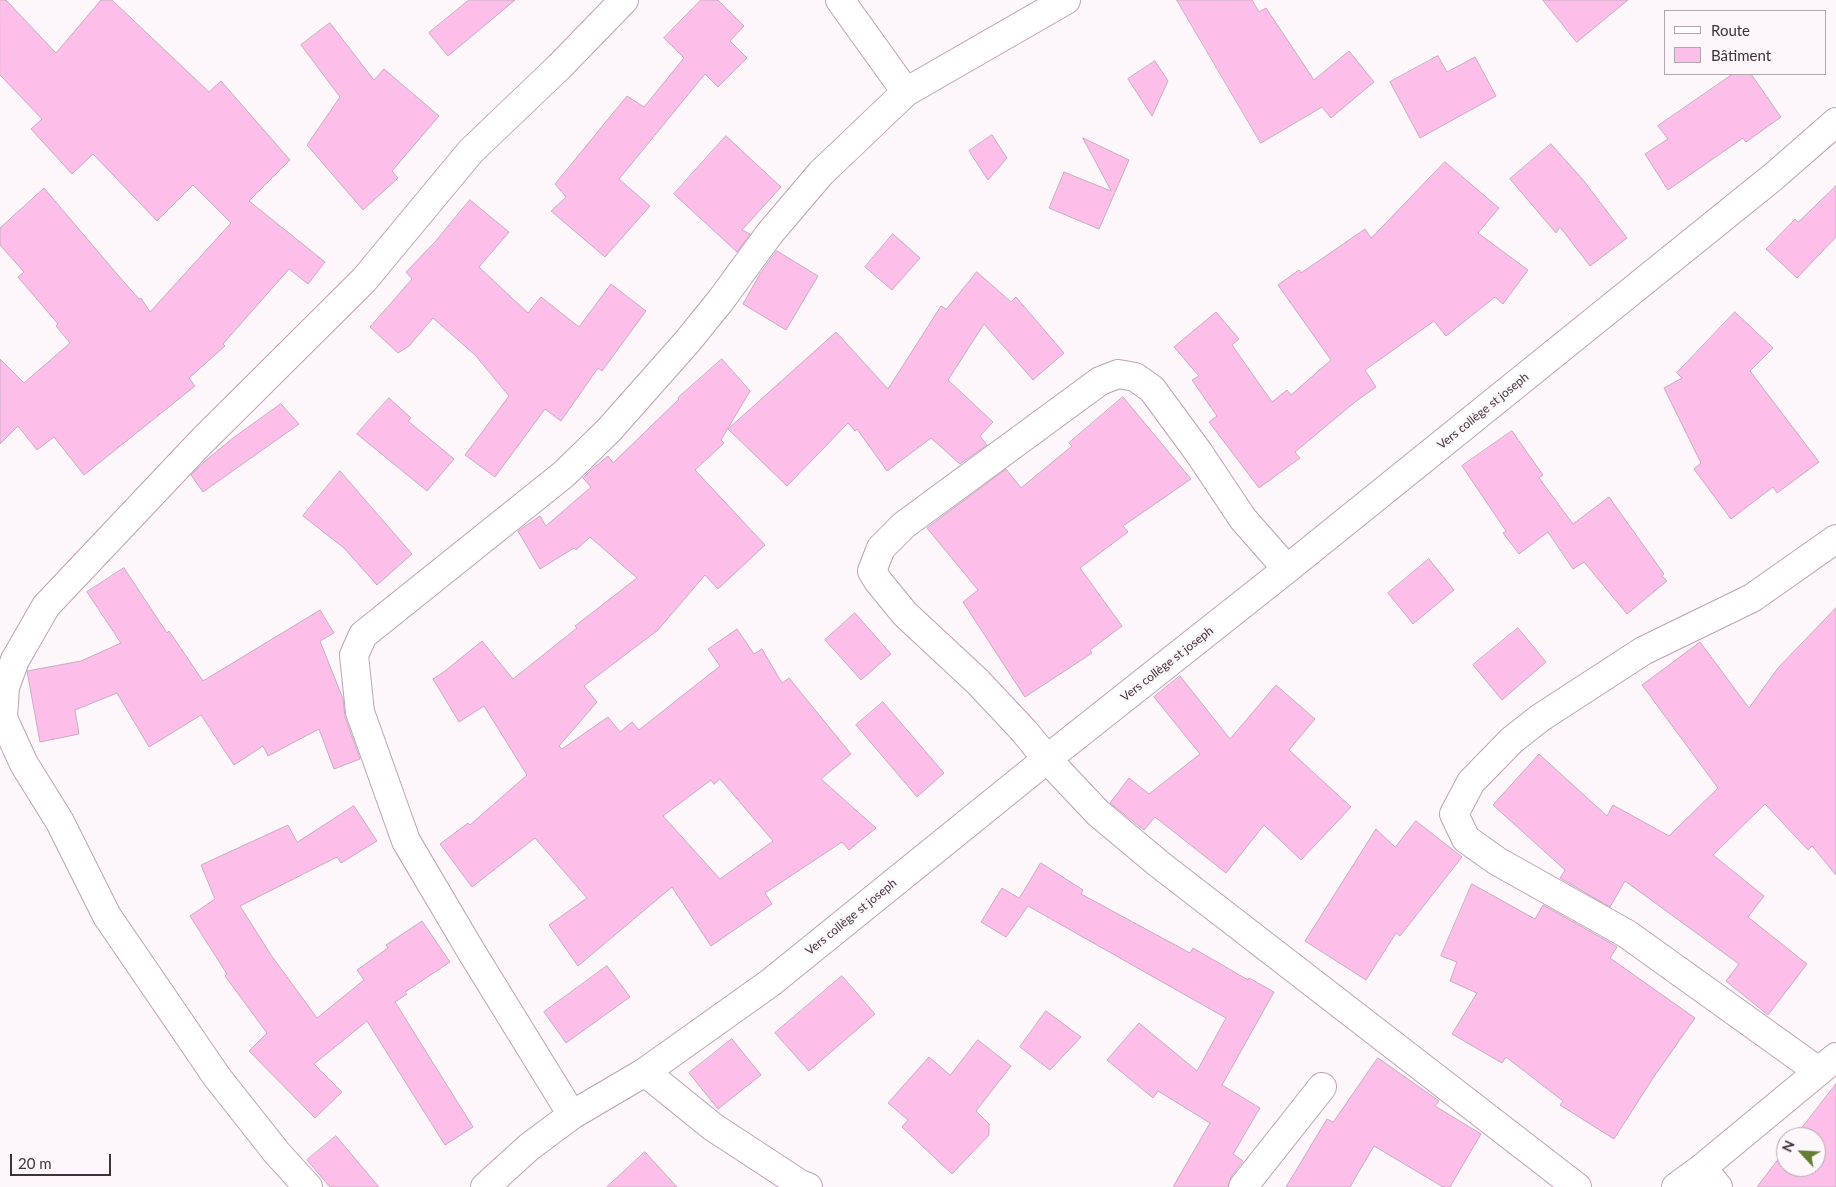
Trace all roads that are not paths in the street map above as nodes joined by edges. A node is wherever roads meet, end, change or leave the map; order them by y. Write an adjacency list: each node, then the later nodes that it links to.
1 (624, 0): 14 (street)
2 (840, 0): 4 (street)
3 (1066, 0): 4 (street)
4 (906, 92): 12 (street)
5 (1836, 122): 7 (street, Vers collège st joseph)
6 (1836, 539): 9 (street)
7 (1287, 569): 8 (street, Vers collège st joseph); 8 (street)
8 (1047, 759): 10 (street, Vers collège st joseph); 18 (street)
9 (1827, 1064): 13 (street)
10 (645, 1072): 12 (street, Vers collège st joseph); 16 (street)
11 (1322, 1087): 17 (street)
12 (572, 1115): 15 (street, Vers collège st joseph)
13 (1710, 1178): 19 (street)
14 (308, 1187)
15 (485, 1187)
16 (808, 1187)
17 (1243, 1187)
18 (1577, 1187)
19 (1676, 1187)

